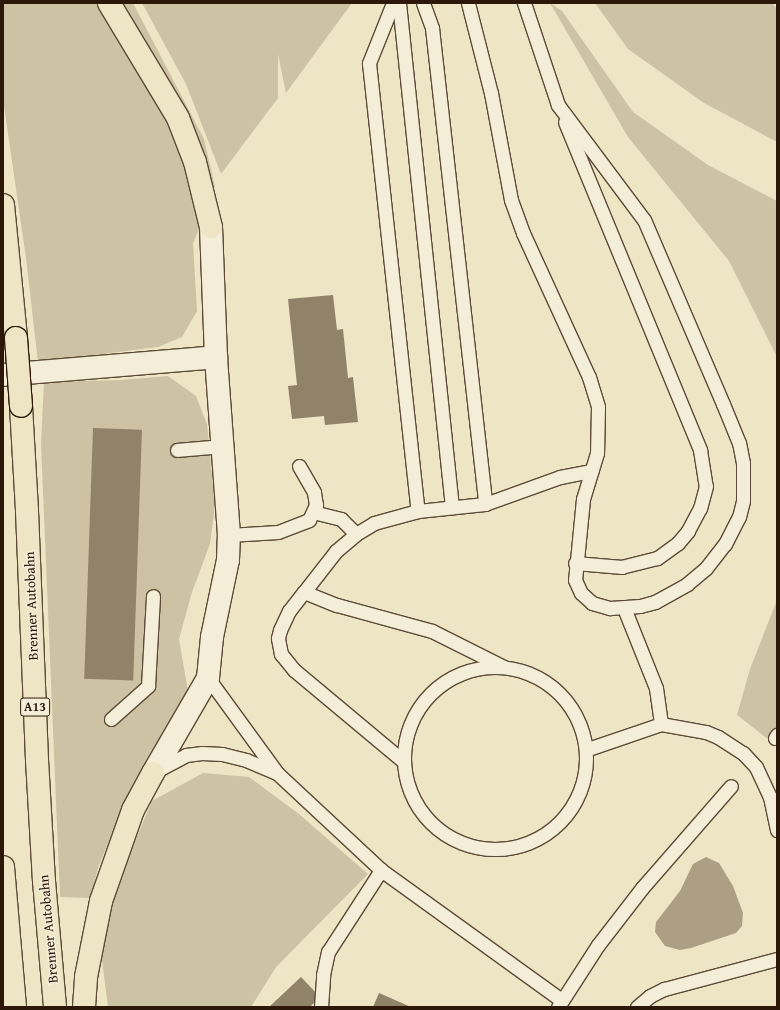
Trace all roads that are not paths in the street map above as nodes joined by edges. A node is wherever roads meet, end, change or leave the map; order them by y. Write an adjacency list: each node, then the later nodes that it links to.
1 (109, 3): 9 (highway)
2 (393, 3): 18 (lane)
3 (399, 3): 17 (lane)
4 (423, 3): 16 (lane)
5 (468, 3): 15 (lane)
6 (524, 3): 7 (lane)
7 (558, 105): 22 (lane); 25 (lane)
8 (3, 205): 43 (highway, Brenner Autobahn / A13, bridge)
9 (211, 227): 10 (street)
10 (216, 357): 11 (street); 12 (street)
11 (3, 375)
12 (222, 446): 13 (lane); 21 (street)
13 (177, 450)
14 (299, 466): 19 (lane)
15 (592, 471): 16 (lane); 22 (lane)
16 (485, 504): 17 (lane)
17 (452, 507): 18 (lane)
18 (418, 511): 20 (lane)
19 (313, 512): 20 (lane); 21 (lane)
20 (356, 534): 23 (lane)
21 (229, 535): 27 (street)
22 (575, 564): 25 (lane)
23 (304, 592): 26 (lane); 31 (lane)
24 (154, 596): 28 (lane)
25 (624, 608): 29 (lane)
26 (504, 667): 30 (lane); 31 (lane)
27 (208, 678): 32 (street); 33 (lane)
28 (111, 718)
29 (661, 724): 30 (lane); 35 (lane)
30 (588, 749): 31 (lane)
31 (403, 761)
32 (153, 773): 33 (lane); 44 (highway)
33 (277, 773): 37 (lane)
34 (731, 786): 40 (lane)
35 (777, 830)
36 (3, 867): 39 (highway)
37 (381, 870): 40 (lane); 45 (lane)
38 (777, 959): 46 (lane)
39 (10, 965): 41 (highway); 42 (highway)
40 (560, 1004)
41 (5, 1007)
42 (15, 1007)
43 (56, 1007)
44 (84, 1007)
45 (321, 1007)
46 (637, 1007)

